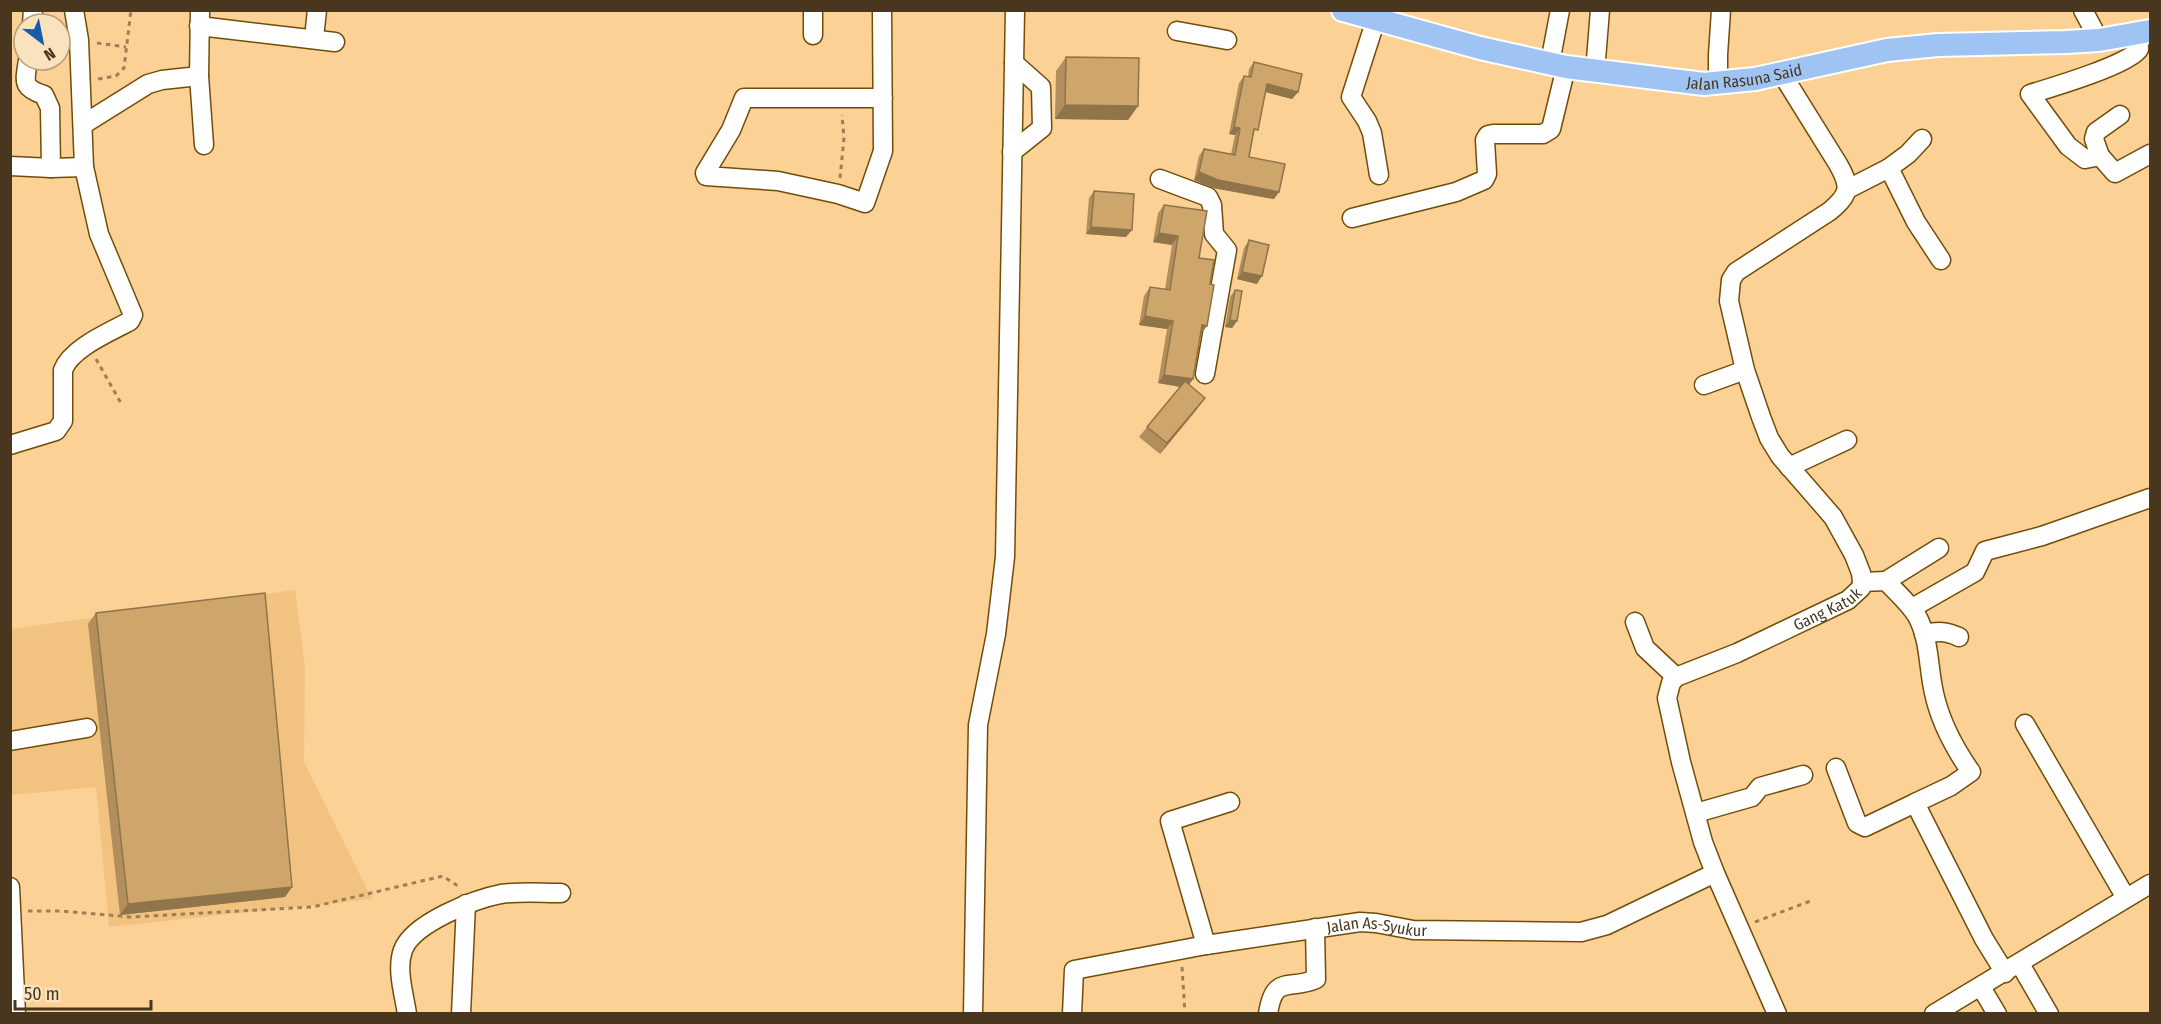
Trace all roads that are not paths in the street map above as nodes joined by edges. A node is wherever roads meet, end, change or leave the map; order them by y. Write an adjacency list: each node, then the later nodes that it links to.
1 (74, 10): 29 (street)
2 (317, 10): 16 (street)
3 (813, 10): 15 (street)
4 (882, 10): 27 (street)
5 (1014, 10): 20 (street)
6 (1343, 10): 11 (main road, Jalan Rasuna Said)
7 (1560, 10): 21 (street)
8 (1600, 10): 23 (street)
9 (1721, 10): 26 (street)
10 (2083, 10): 18 (street)
11 (1371, 16): 21 (main road, Jalan Rasuna Said); 39 (street)
12 (200, 18): 16 (street); 25 (street)
13 (1177, 31): 17 (street)
14 (2145, 33): 18 (main road, Jalan Rasuna Said); 34 (street)
15 (813, 35)
16 (314, 38): 19 (street)
17 (1227, 40)
18 (2098, 40): 24 (main road, Jalan Rasuna Said)
19 (335, 42)
20 (1014, 63): 32 (street); 32 (street)
21 (1558, 65): 23 (main road, Jalan Rasuna Said); 42 (street)
22 (26, 72): 37 (street)
23 (1595, 72): 26 (main road, Jalan Rasuna Said)
24 (1782, 74): 26 (main road, Jalan Rasuna Said); 41 (street)
25 (199, 76): 29 (street); 31 (street)
26 (1719, 83)
27 (884, 98): 27 (street)
28 (2120, 115): 34 (street)
29 (84, 124): 36 (street)
30 (1922, 139): 38 (street)
31 (204, 145)
32 (1012, 152): 81 (street)
33 (2151, 154): 34 (street)
34 (2100, 156)
35 (10, 166): 37 (street)
36 (84, 167): 37 (street); 48 (street)
37 (51, 168)
38 (1889, 168): 41 (street); 43 (street)
39 (1379, 175)
40 (1160, 180): 45 (street)
41 (1848, 189): 44 (street, Gang Katuk)
42 (1353, 218)
43 (1941, 260)
44 (1745, 370): 46 (street); 49 (street, Gang Katuk)
45 (1205, 374)
46 (1704, 385)
47 (1847, 440): 49 (street)
48 (10, 446)
49 (1789, 467): 52 (street, Gang Katuk)
50 (2151, 498): 54 (street)
51 (1939, 548): 53 (street)
52 (1862, 582): 53 (street); 58 (street, Gang Katuk)
53 (1886, 582): 54 (street)
54 (1911, 608): 56 (street)
55 (1635, 622): 58 (street)
56 (1924, 634): 57 (street); 65 (street)
57 (1959, 637)
58 (1676, 677): 66 (street)
59 (2025, 724): 71 (street)
60 (87, 728): 61 (street)
61 (10, 741)
62 (1836, 768): 65 (street)
63 (1803, 775): 66 (street)
64 (1230, 802): 75 (street)
65 (1915, 803): 76 (street)
66 (1696, 813): 67 (street)
67 (1715, 873): 74 (street, Jalan As-Syukur); 84 (street)
68 (2151, 884): 71 (street)
69 (10, 887): 73 (street)
70 (561, 893): 72 (street)
71 (2126, 898): 76 (street)
72 (466, 904): 79 (street); 80 (street)
73 (12, 911): 78 (street)
74 (1314, 928): 75 (street, Jalan As-Syukur); 83 (street)
75 (1206, 945): 82 (street, Jalan As-Syukur)
76 (2012, 968): 77 (street); 87 (street)
77 (1980, 987): 85 (street); 86 (street)
78 (16, 1014)
79 (408, 1014)
80 (460, 1014)
81 (973, 1014)
82 (1072, 1014)
83 (1268, 1014)
84 (1777, 1014)
85 (1934, 1014)
86 (1997, 1014)
87 (2049, 1014)

